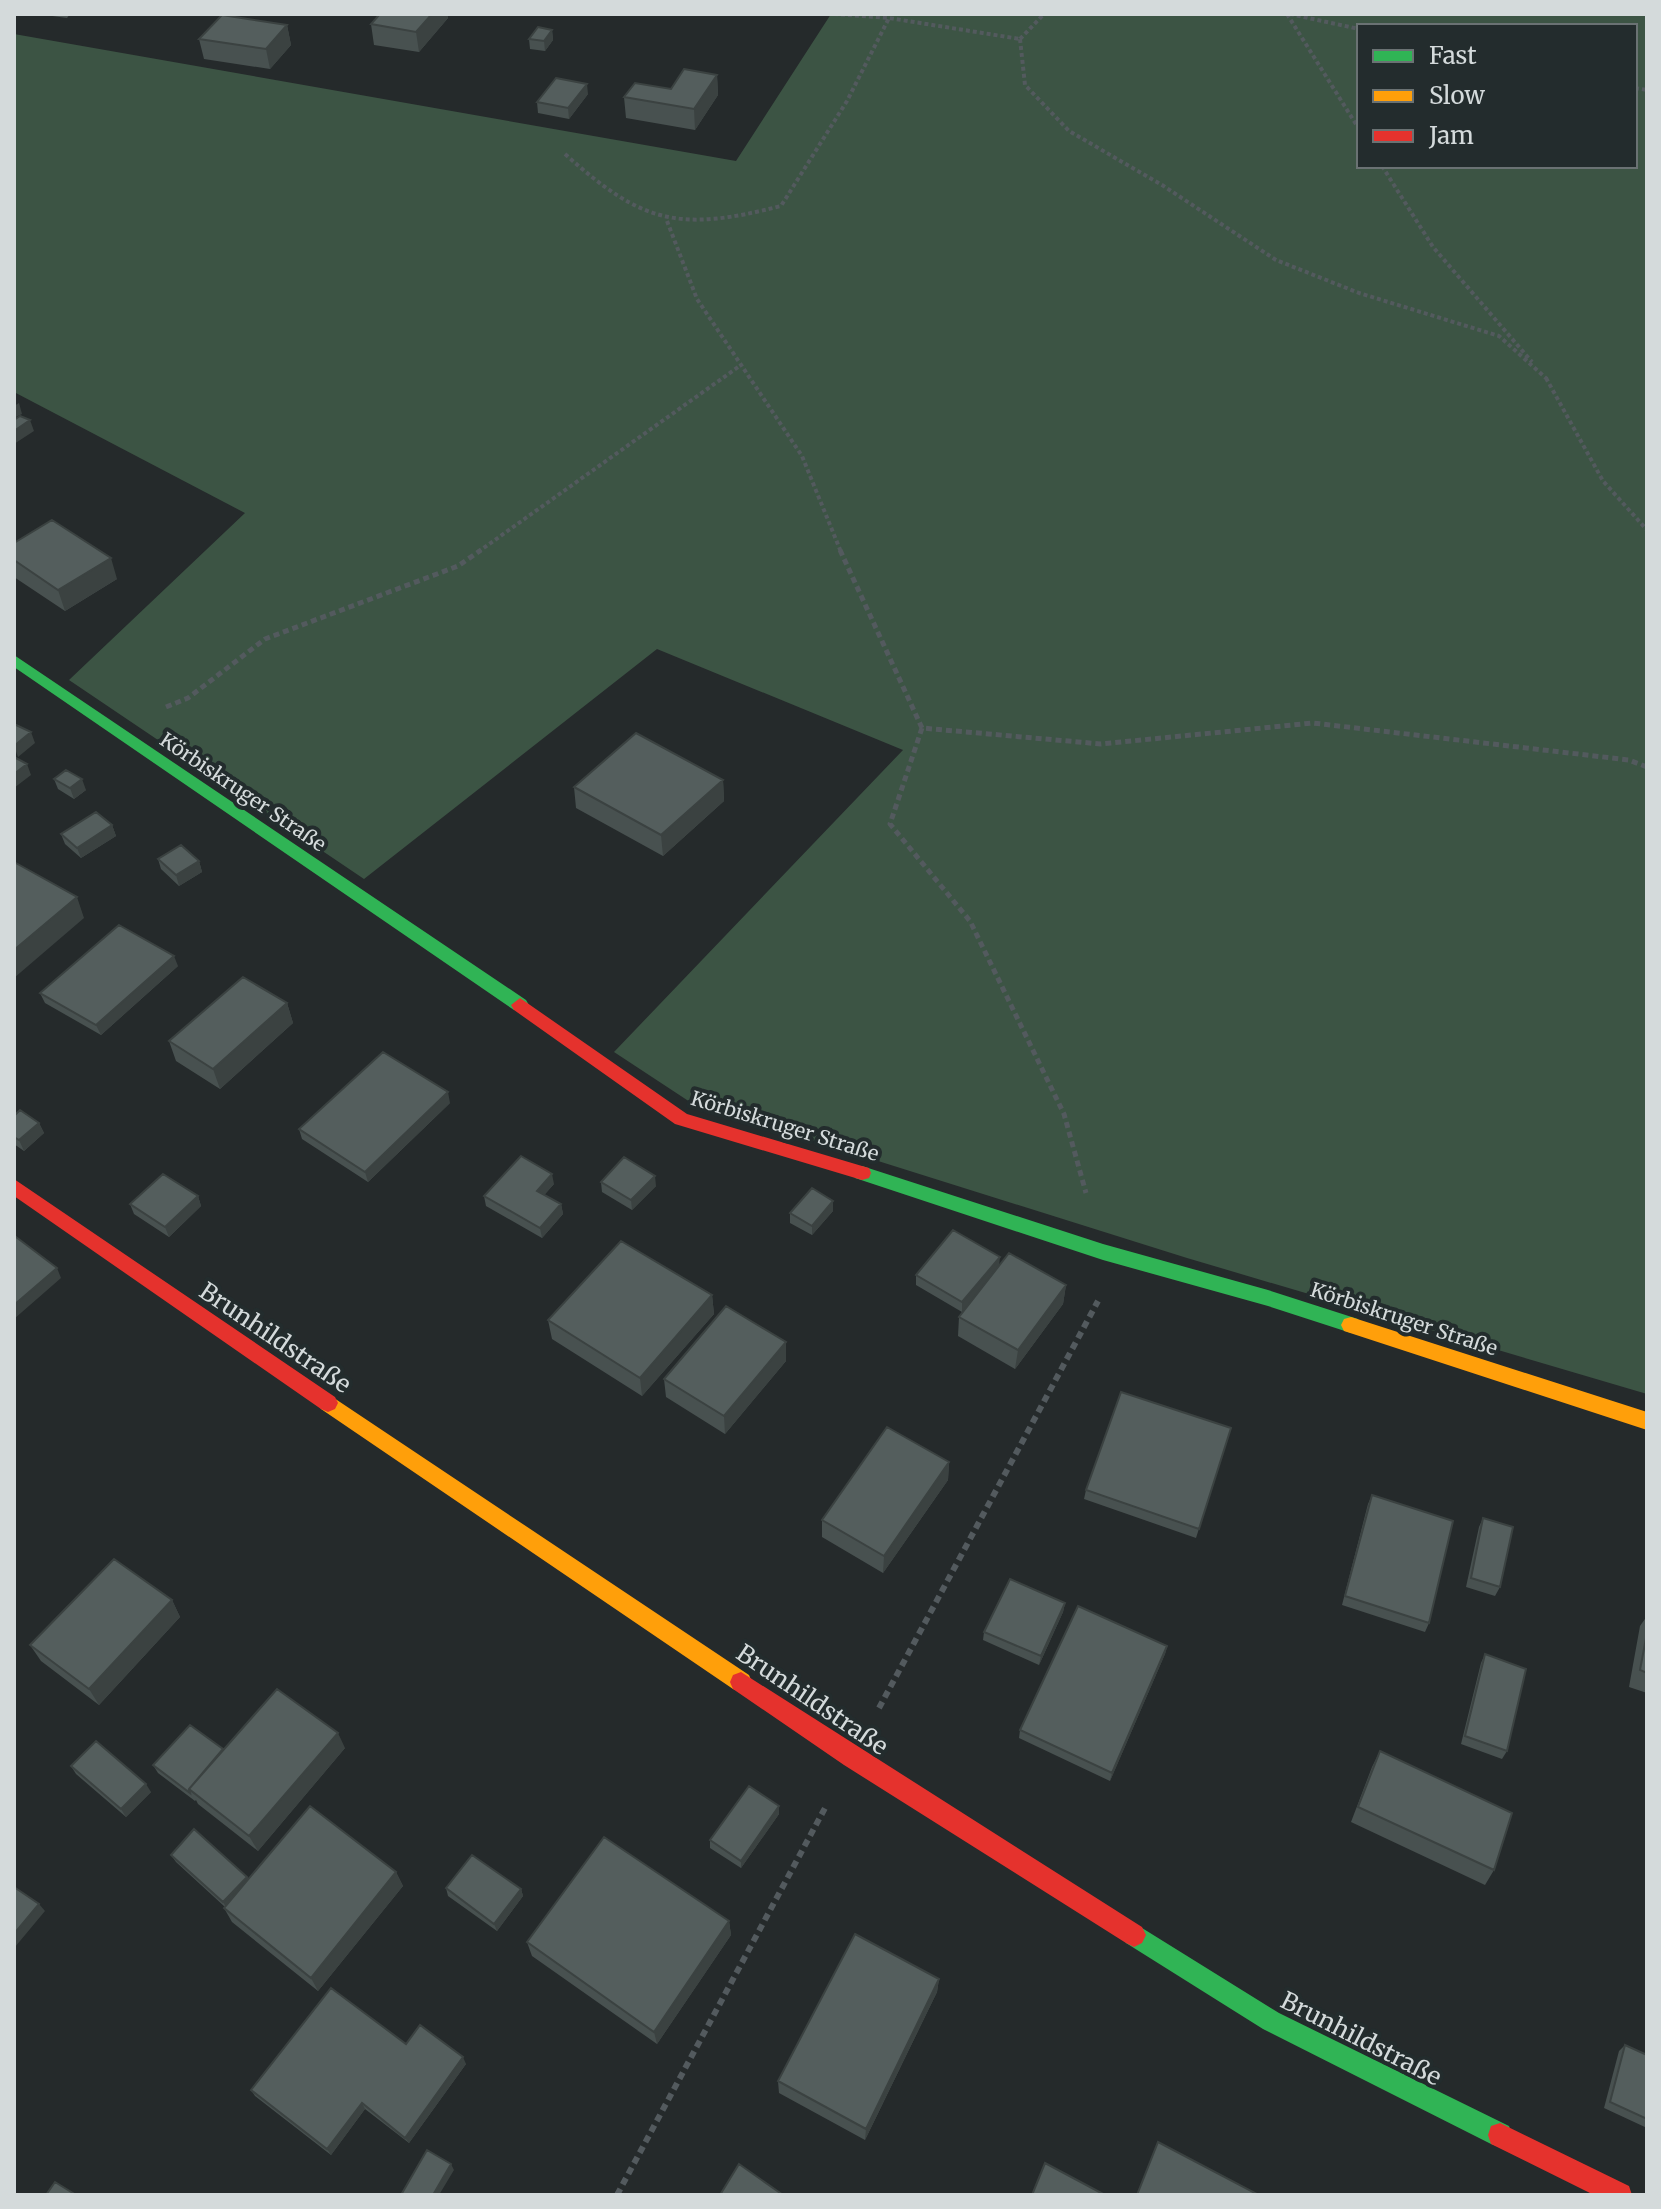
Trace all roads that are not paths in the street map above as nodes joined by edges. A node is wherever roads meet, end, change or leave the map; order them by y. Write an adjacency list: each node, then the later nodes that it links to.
1 (14, 660): 3 (street, Körbiskruger Straße)
2 (14, 1186): 4 (street, Brunhildstraße)
3 (1647, 1421)
4 (1620, 2195)

